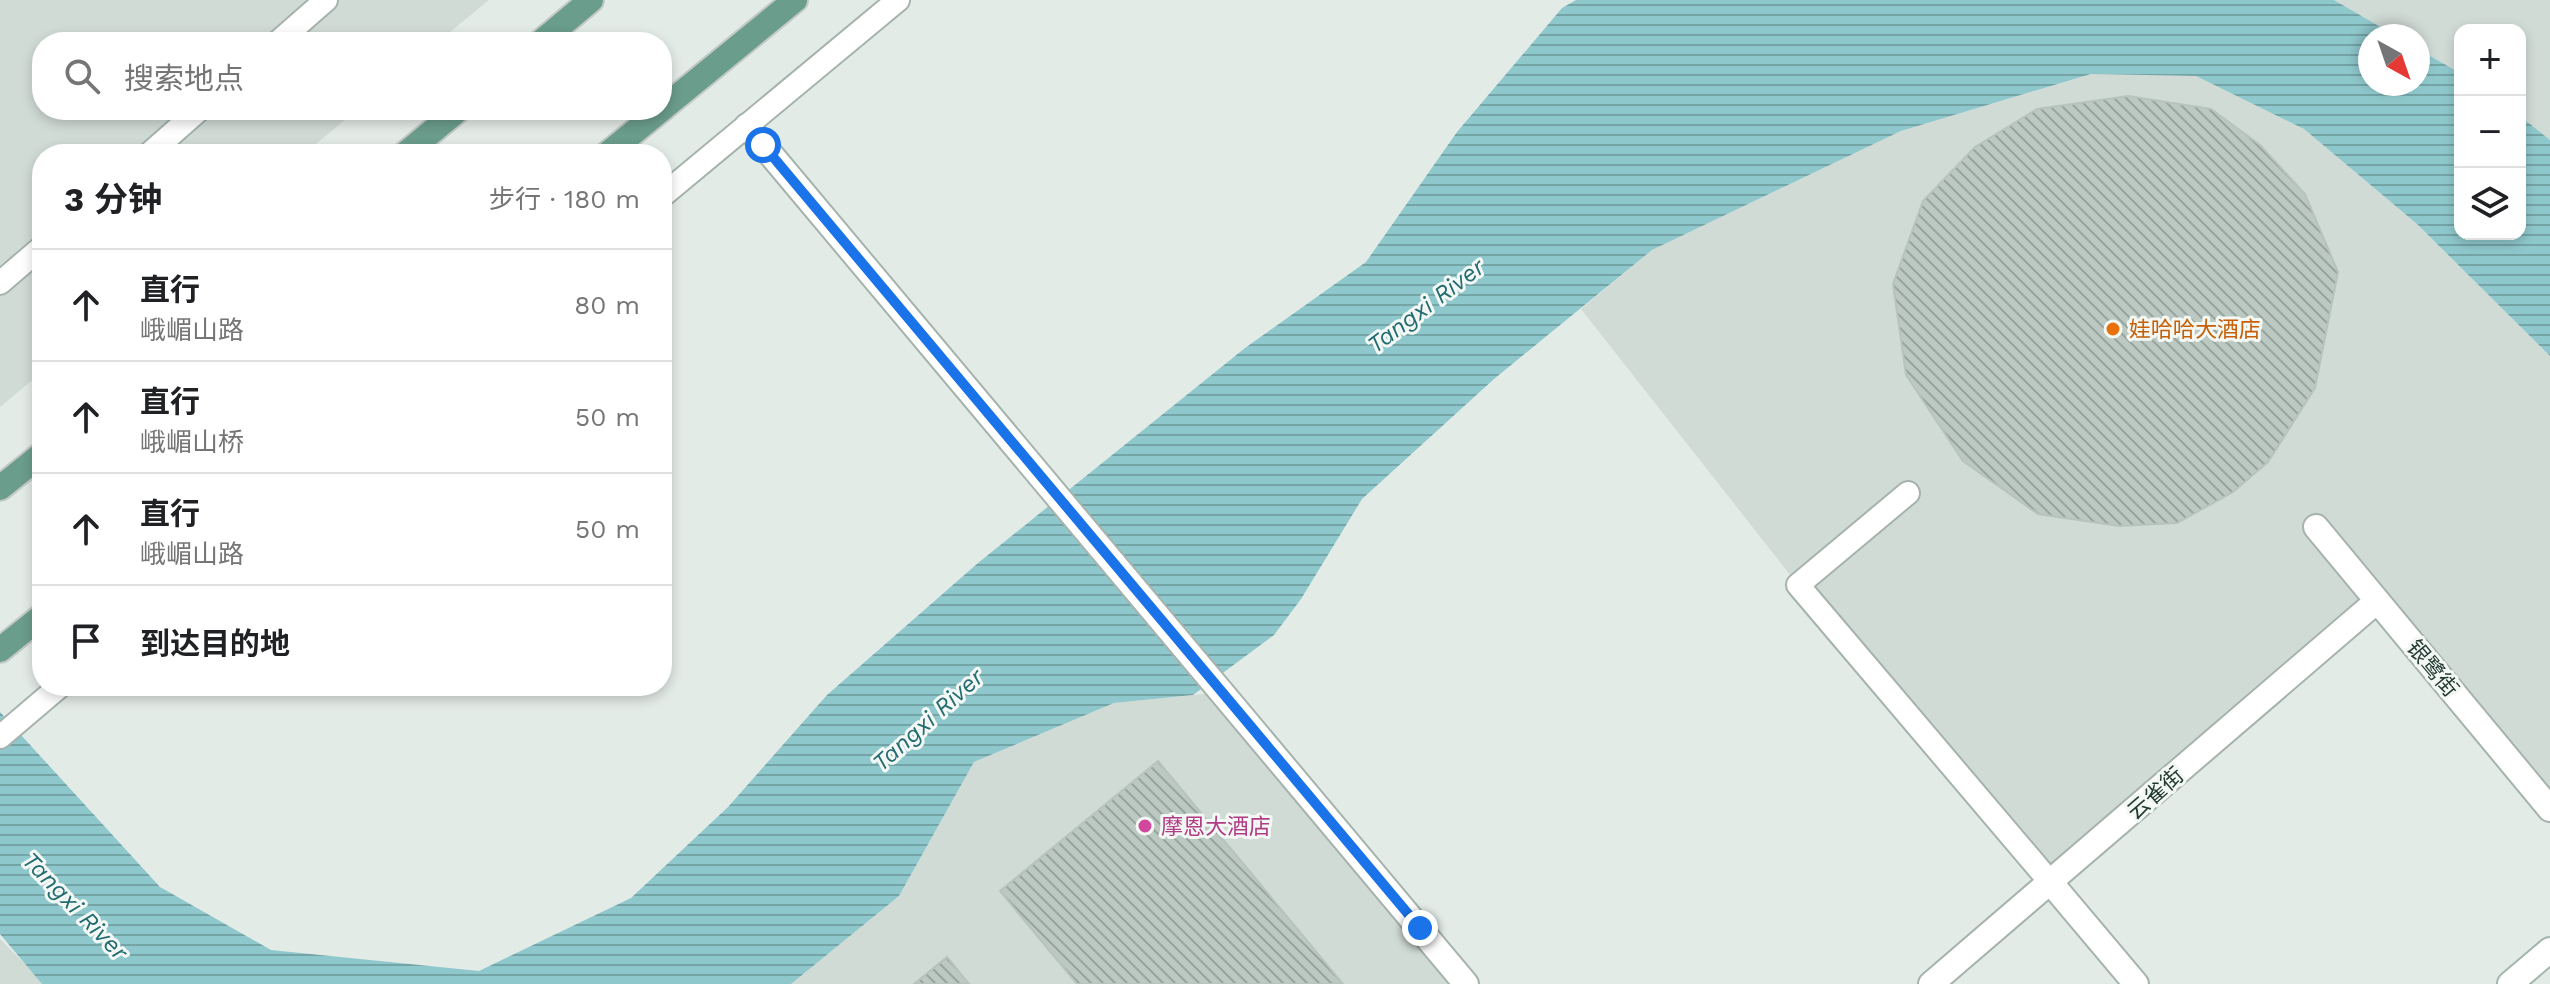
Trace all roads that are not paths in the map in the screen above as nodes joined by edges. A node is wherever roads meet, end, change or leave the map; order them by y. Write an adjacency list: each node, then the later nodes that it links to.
1 (326, 0): 5 (lane)
2 (591, 0): 6 (main road)
3 (795, 0): 7 (main road)
4 (898, 0): 11 (lane)
5 (289, 32)
6 (553, 32)
7 (672, 100)
8 (188, 120): 12 (lane)
9 (446, 120): 13 (main road)
10 (648, 120): 14 (main road)
11 (747, 126): 15 (lane); 30 (street)
12 (160, 144)
13 (417, 144)
14 (619, 144)
15 (672, 188)
16 (32, 256): 17 (lane)
17 (0, 283)
18 (32, 462): 19 (main road)
19 (0, 488)
20 (1908, 493): 28 (lane)
21 (2316, 527): 22 (street, 银鹭街)
22 (2377, 601): 27 (street, 银鹭街); 28 (street, 云雀街)
23 (32, 624): 24 (main road)
24 (0, 650)
25 (48, 696): 26 (lane)
26 (0, 737)
27 (2550, 809)
28 (2051, 883): 31 (street, 云雀街); 32 (street)
29 (2550, 950): 33 (street)
30 (1466, 984)
31 (1931, 984)
32 (2136, 984)
33 (2510, 984)

